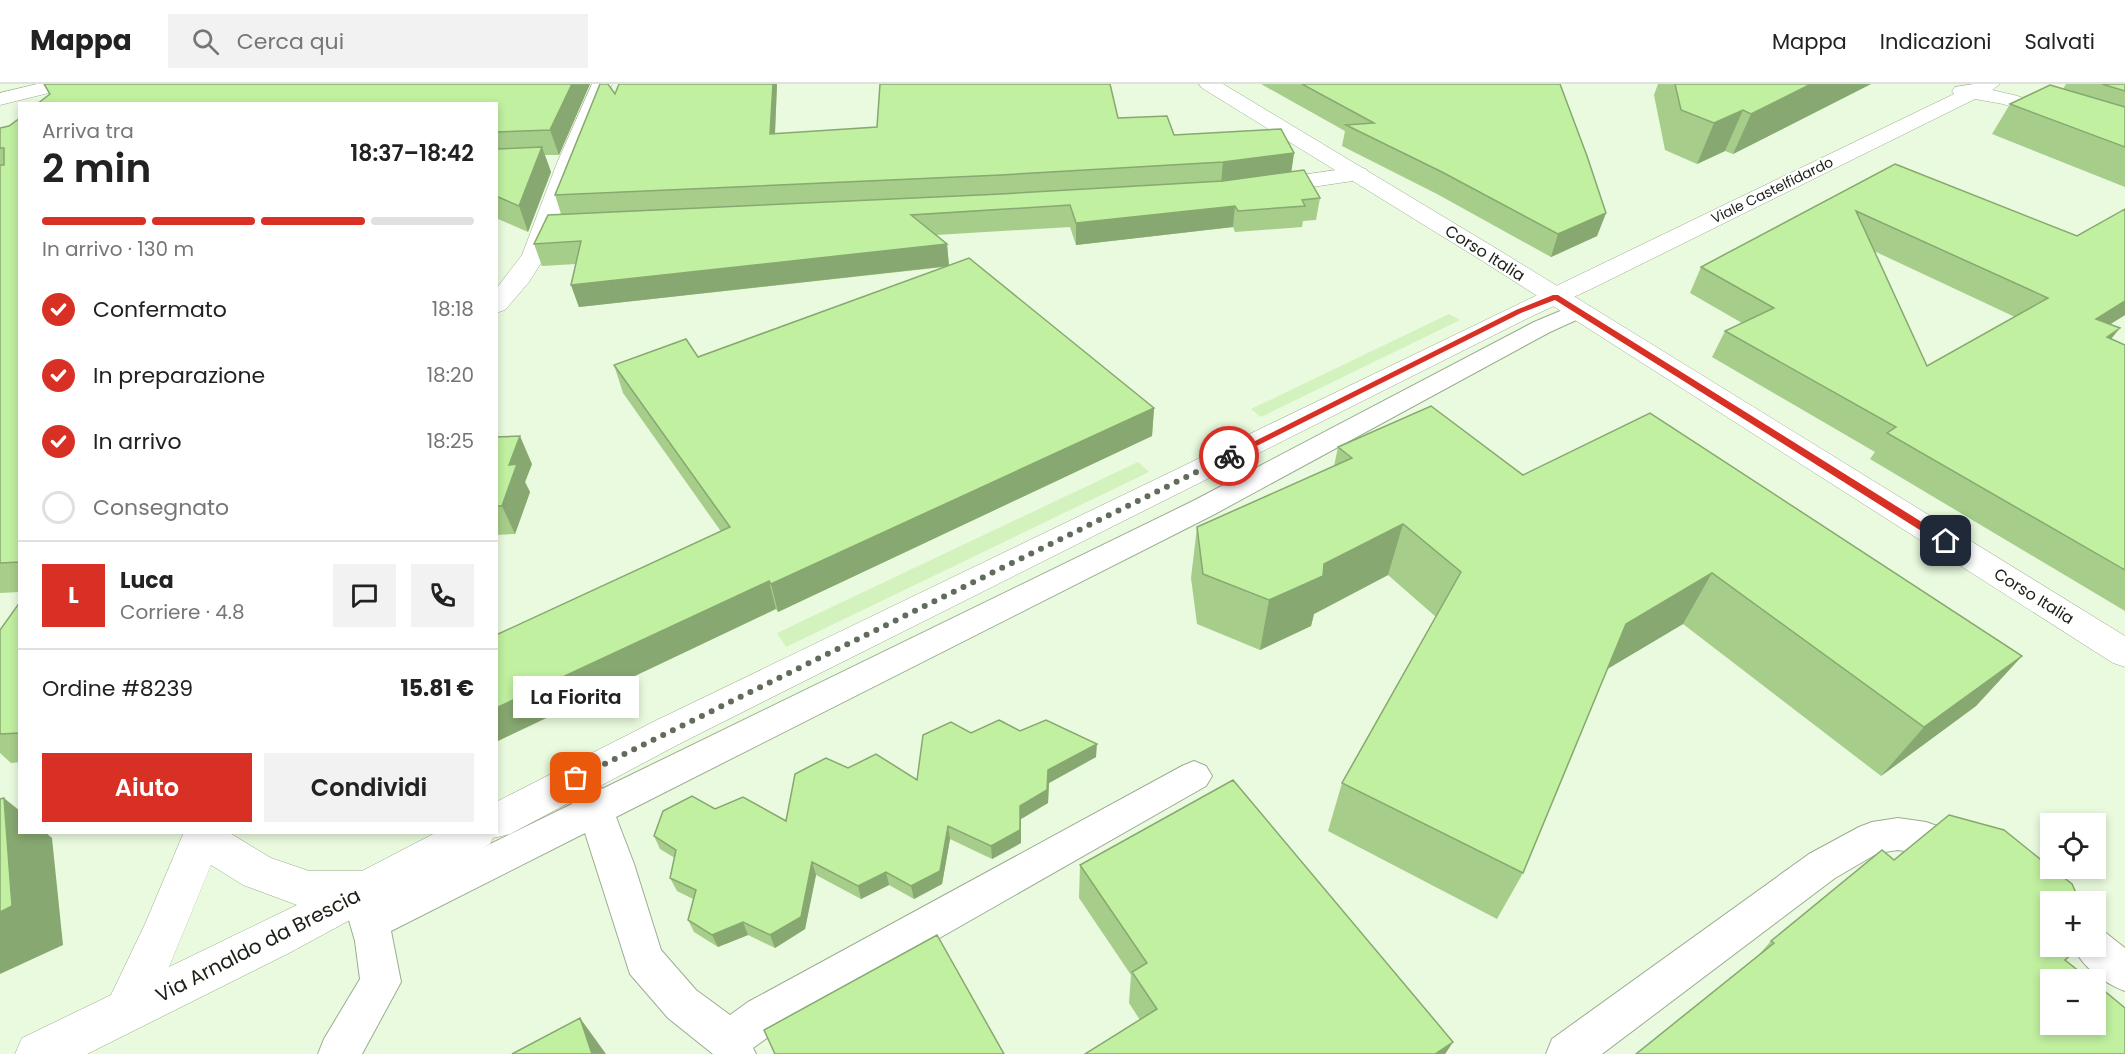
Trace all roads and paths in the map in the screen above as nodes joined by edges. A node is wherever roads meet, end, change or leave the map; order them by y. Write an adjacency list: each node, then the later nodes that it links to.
1 (62, 84): 6 (street)
2 (603, 84): 11 (street)
3 (1209, 84): 8 (street, Corso Italia)
4 (1940, 85): 5 (street)
5 (1980, 89): 7 (street); 13 (street, Viale Castelfidardo)
6 (0, 99)
7 (2125, 136)
8 (1358, 174): 9 (street); 13 (street, Corso Italia)
9 (1243, 190)
10 (570, 226): 11 (street)
11 (545, 227): 12 (street)
12 (498, 302)
13 (1566, 304): 14 (street, Corso Italia); 16 (lane)
14 (2125, 653)
15 (1194, 776): 25 (lane)
16 (586, 794): 17 (street); 21 (lane); 25 (lane)
17 (498, 821)
18 (473, 834): 21 (street, Via Arnaldo da Brescia)
19 (203, 835): 21 (street); 24 (street)
20 (1986, 864): 28 (lane)
21 (366, 902): 24 (street, Via Arnaldo da Brescia); 27 (lane)
22 (2106, 957): 23 (lane)
23 (2125, 972)
24 (127, 1010): 26 (street, Via Arnaldo da Brescia)
25 (732, 1047)
26 (38, 1054)
27 (339, 1054)
28 (1567, 1054)

